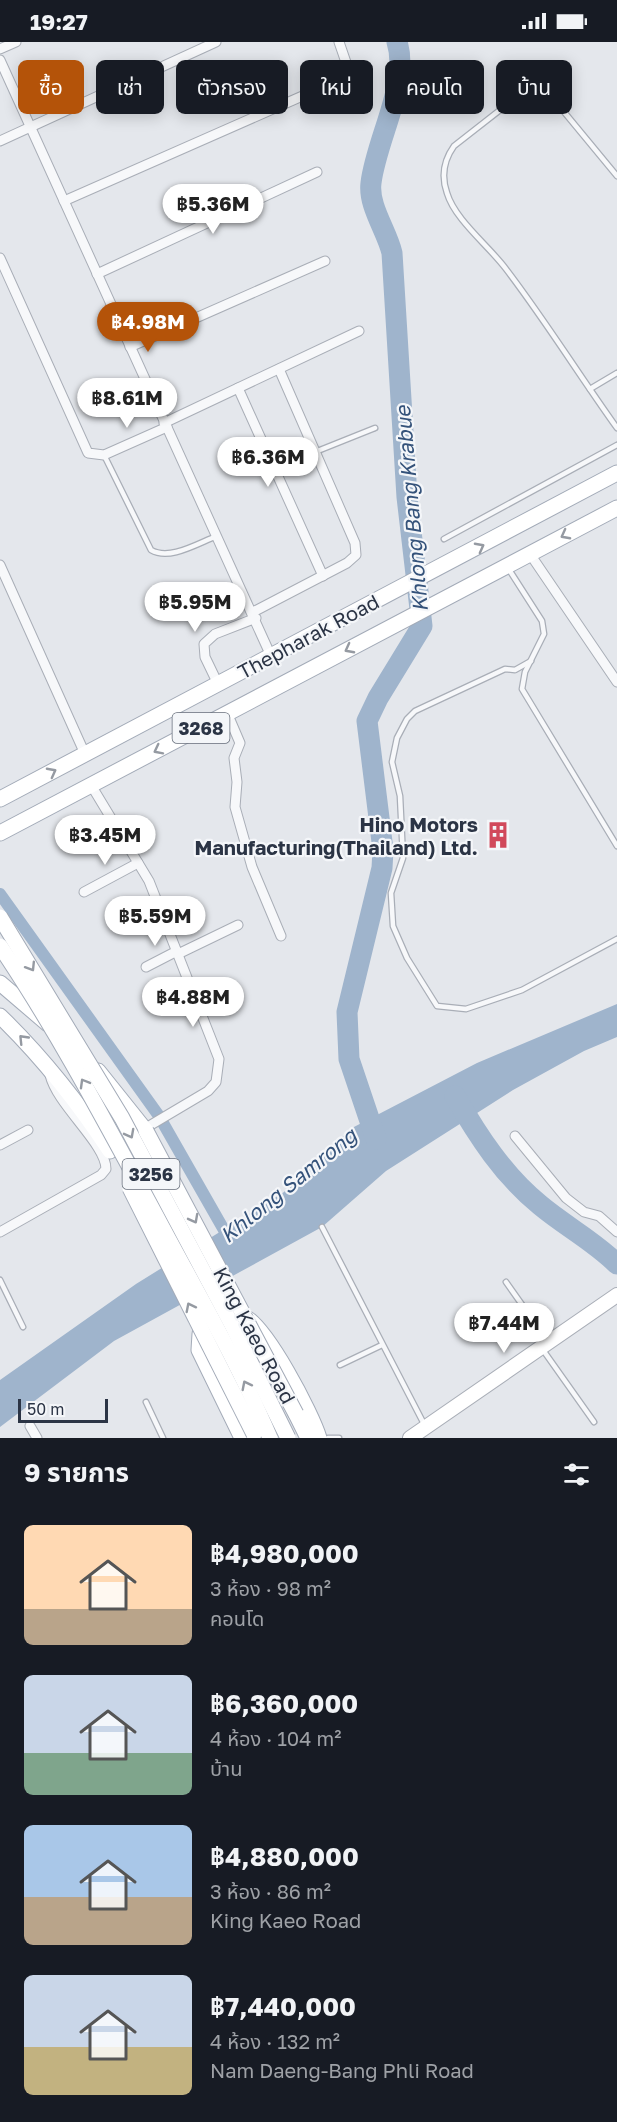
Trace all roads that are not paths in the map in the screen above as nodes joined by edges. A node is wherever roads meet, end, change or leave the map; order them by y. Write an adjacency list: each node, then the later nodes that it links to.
1 (16, 42): 4 (street)
2 (216, 42): 6 (street)
3 (339, 42): 10 (street)
4 (0, 49)
5 (0, 60): 6 (street)
6 (30, 127): 7 (street); 10 (street)
7 (0, 141)
8 (317, 172): 13 (street)
9 (617, 176): 19 (lane)
10 (64, 201): 13 (street)
11 (0, 258): 25 (street)
12 (325, 261): 15 (street)
13 (97, 274): 15 (street)
14 (359, 331): 16 (street)
15 (130, 347): 20 (street)
16 (279, 369): 18 (street); 24 (street)
17 (617, 373): 19 (lane)
18 (238, 388): 20 (street); 33 (street)
19 (590, 389): 22 (lane)
20 (166, 425): 25 (street); 28 (street)
21 (375, 428): 24 (lane)
22 (617, 428)
23 (617, 445): 29 (lane)
24 (315, 452): 33 (street)
25 (104, 455): 28 (lane)
26 (617, 473): 35 (main road, Thepharak Road / 3268, one-way to 26)
27 (617, 508): 30 (main road, Thepharak Road / 3268, one-way to 30)
28 (218, 536): 34 (street)
29 (444, 539)
30 (530, 554): 32 (main road, Thepharak Road / 3268); 37 (street)
31 (0, 565): 40 (street)
32 (507, 566): 36 (lane); 39 (main road, Thepharak Road / 3268, one-way to 39)
33 (323, 576): 34 (street)
34 (254, 615): 35 (street); 38 (street)
35 (272, 656): 38 (main road, Thepharak Road / 3268)
36 (531, 661): 44 (lane); 50 (lane)
37 (617, 682)
38 (218, 684): 40 (main road, Thepharak Road / 3268)
39 (228, 715): 41 (main road, Thepharak Road / 3268, one-way to 41); 49 (street)
40 (85, 754): 42 (main road, Thepharak Road / 3268, one-way to 40)
41 (92, 785): 43 (main road, Thepharak Road / 3268); 45 (street)
42 (0, 800)
43 (0, 833)
44 (617, 846)
45 (138, 863): 46 (street); 52 (street)
46 (84, 892)
47 (0, 917): 80 (main road, 3256, one-way to 80, bridge)
48 (238, 925): 52 (street)
49 (281, 936)
50 (617, 939)
51 (0, 946): 79 (main road, 3256, one-way to 51, bridge)
52 (177, 953): 53 (street); 57 (street)
53 (146, 967)
54 (0, 983): 57 (main road, King Kaeo Road / 3256)
55 (0, 1016): 56 (main road, 3256, one-way to 55)
56 (49, 1068): 63 (street); 76 (main road, 3256, one-way to 56, bridge)
57 (149, 1127): 81 (main road, King Kaeo Road / 3256, one-way to 81, bridge)
58 (28, 1130): 60 (street)
59 (514, 1136): 64 (street)
60 (0, 1145)
61 (0, 1220): 63 (street)
62 (322, 1227): 69 (lane)
63 (3, 1231)
64 (617, 1232)
65 (0, 1280): 68 (lane)
66 (506, 1282): 70 (lane)
67 (617, 1295): 70 (main road)
68 (23, 1327)
69 (382, 1345): 71 (lane); 75 (lane)
70 (545, 1345): 73 (lane); 75 (main road)
71 (340, 1365)
72 (146, 1402): 78 (lane)
73 (594, 1422)
74 (30, 1426): 77 (street)
75 (425, 1427): 85 (main road)
76 (250, 1437): 82 (main road)
77 (37, 1438)
78 (163, 1438)
79 (270, 1438)
80 (288, 1438)
81 (308, 1438)
82 (319, 1438)
83 (327, 1438): 84 (lane)
84 (339, 1438)
85 (412, 1438)

